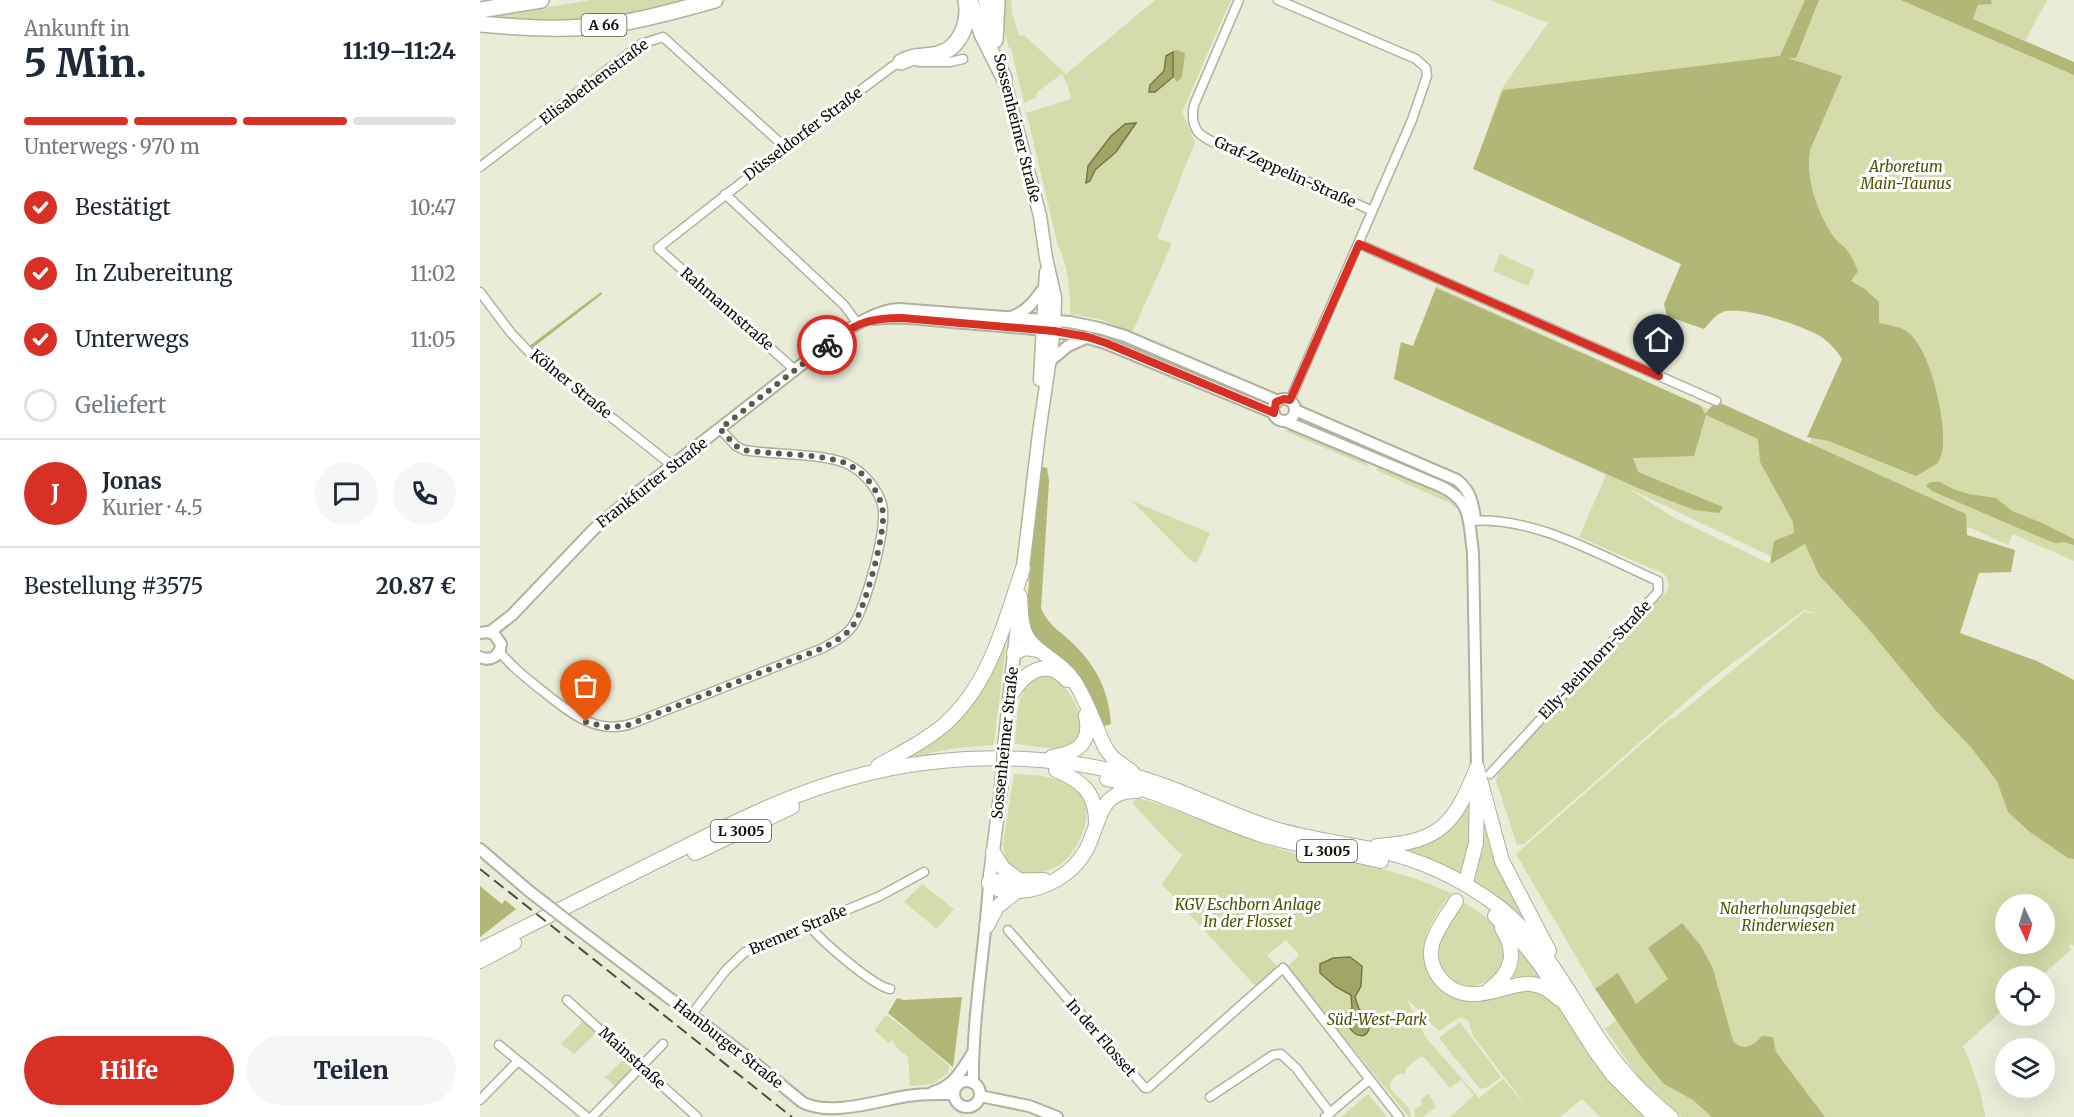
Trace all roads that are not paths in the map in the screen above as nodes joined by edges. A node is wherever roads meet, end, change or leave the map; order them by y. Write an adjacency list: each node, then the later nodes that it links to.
1 (541, 0): 8 (highway)
2 (715, 0): 10 (highway, A 66)
3 (968, 0): 14 (highway); 15 (highway)
4 (985, 0): 12 (main road, Sossenheimer Straße)
5 (997, 0): 12 (highway)
6 (1239, 0): 19 (street, Graf-Zeppelin-Straße)
7 (1278, 0): 19 (street)
8 (480, 10)
9 (480, 24): 10 (highway, A 66)
10 (612, 25): 11 (highway)
11 (480, 34)
12 (995, 40): 15 (main road, Sossenheimer Straße)
13 (963, 59): 14 (street)
14 (900, 62): 16 (street, Düsseldorfer Straße)
15 (1004, 78): 22 (main road, Sossenheimer Straße)
16 (786, 148): 17 (street, Elisabethenstraße); 18 (street, Düsseldorfer Straße)
17 (480, 167)
18 (725, 194): 21 (street, Düsseldorfer Straße); 26 (street)
19 (1372, 211): 20 (street)
20 (1359, 244): 33 (street); 34 (street)
21 (658, 248): 31 (street, Rahmannstraße)
22 (1046, 258): 23 (main road, Sossenheimer Straße); 27 (main road, Sossenheimer Straße)
23 (1045, 286): 25 (street); 27 (main road, Sossenheimer Straße)
24 (480, 292): 39 (street, Kölner Straße)
25 (1008, 318): 26 (street, Frankfurter Straße); 27 (street, Frankfurter Straße)
26 (860, 323): 27 (street, Frankfurter Straße); 31 (street, Frankfurter Straße)
27 (1049, 325): 28 (street); 29 (main road, Sossenheimer Straße); 30 (street); 38 (main road, Sossenheimer Straße)
28 (1088, 337): 29 (street); 32 (street)
29 (1050, 361): 38 (main road, Sossenheimer Straße)
30 (1198, 367): 32 (street); 34 (street)
31 (795, 370): 37 (street, Frankfurter Straße)
32 (1178, 373): 35 (street)
33 (1716, 401)
34 (1288, 403): 35 (street); 36 (street); 40 (street)
35 (1274, 413): 36 (street)
36 (1285, 420): 40 (street)
37 (720, 429): 39 (street, Frankfurter Straße); 46 (street)
38 (1039, 432): 41 (main road, Sossenheimer Straße)
39 (673, 466): 43 (street, Frankfurter Straße)
40 (1472, 520): 50 (street); 50 (street, Elly-Beinhorn-Straße)
41 (1023, 567): 42 (main road, Sossenheimer Straße); 51 (highway)
42 (1020, 596): 44 (highway); 45 (main road, Sossenheimer Straße)
43 (489, 634): 46 (street, Frankfurter Straße)
44 (1039, 650): 45 (highway); 52 (highway)
45 (1014, 653): 47 (main road, Sossenheimer Straße)
46 (487, 657)
47 (1010, 697): 48 (highway); 57 (main road, Sossenheimer Straße, bridge)
48 (1042, 759): 51 (highway, L 3005); 52 (highway, L 3005)
49 (1056, 770): 53 (highway, L 3005); 54 (highway); 68 (highway, L 3005)
50 (1484, 771): 55 (highway); 59 (highway); 69 (highway)
51 (865, 773): 67 (highway, L 3005)
52 (1141, 778): 55 (highway, L 3005)
53 (1154, 792): 54 (highway); 63 (highway, L 3005)
54 (1096, 823): 61 (highway)
55 (1363, 848): 69 (highway, L 3005)
56 (480, 849): 74 (street, Hamburger Straße, bridge)
57 (993, 852): 60 (main road, Sossenheimer Straße); 61 (highway)
58 (924, 872): 64 (street, Bremer Straße)
59 (1467, 878)
60 (989, 884): 61 (highway); 65 (street, Sossenheimer Straße)
61 (1018, 886): 65 (highway)
62 (1456, 901): 71 (highway)
63 (1495, 916): 71 (highway); 73 (highway, L 3005)
64 (809, 925): 70 (street); 74 (street, Bremer Straße)
65 (987, 926): 77 (street, Sossenheimer Straße)
66 (1008, 930): 80 (street, In der Flosset)
67 (480, 950)
68 (480, 961)
69 (1564, 982): 95 (highway, L 3005)
70 (890, 989)
71 (1486, 992): 73 (highway)
72 (567, 1000): 79 (street, Mainstraße)
73 (1570, 1011): 94 (highway, L 3005)
74 (692, 1014): 82 (street, Hamburger Straße)
75 (663, 1044): 79 (street)
76 (499, 1046): 78 (street)
77 (972, 1054): 81 (street, Sossenheimer Straße); 82 (street)
78 (518, 1061): 86 (street); 89 (street)
79 (641, 1067): 90 (street); 91 (street, Mainstraße)
80 (1369, 1080): 88 (street); 93 (street)
81 (969, 1082): 83 (street); 84 (street, Sossenheimer Straße)
82 (925, 1094): 83 (street, Hamburger Straße)
83 (954, 1094): 87 (street)
84 (980, 1096): 87 (street); 92 (street)
85 (1210, 1097): 88 (street)
86 (480, 1100)
87 (966, 1112)
88 (1328, 1115)
89 (587, 1117)
90 (591, 1117)
91 (697, 1117)
92 (1057, 1117)
93 (1399, 1117)
94 (1655, 1117)
95 (1671, 1117)

